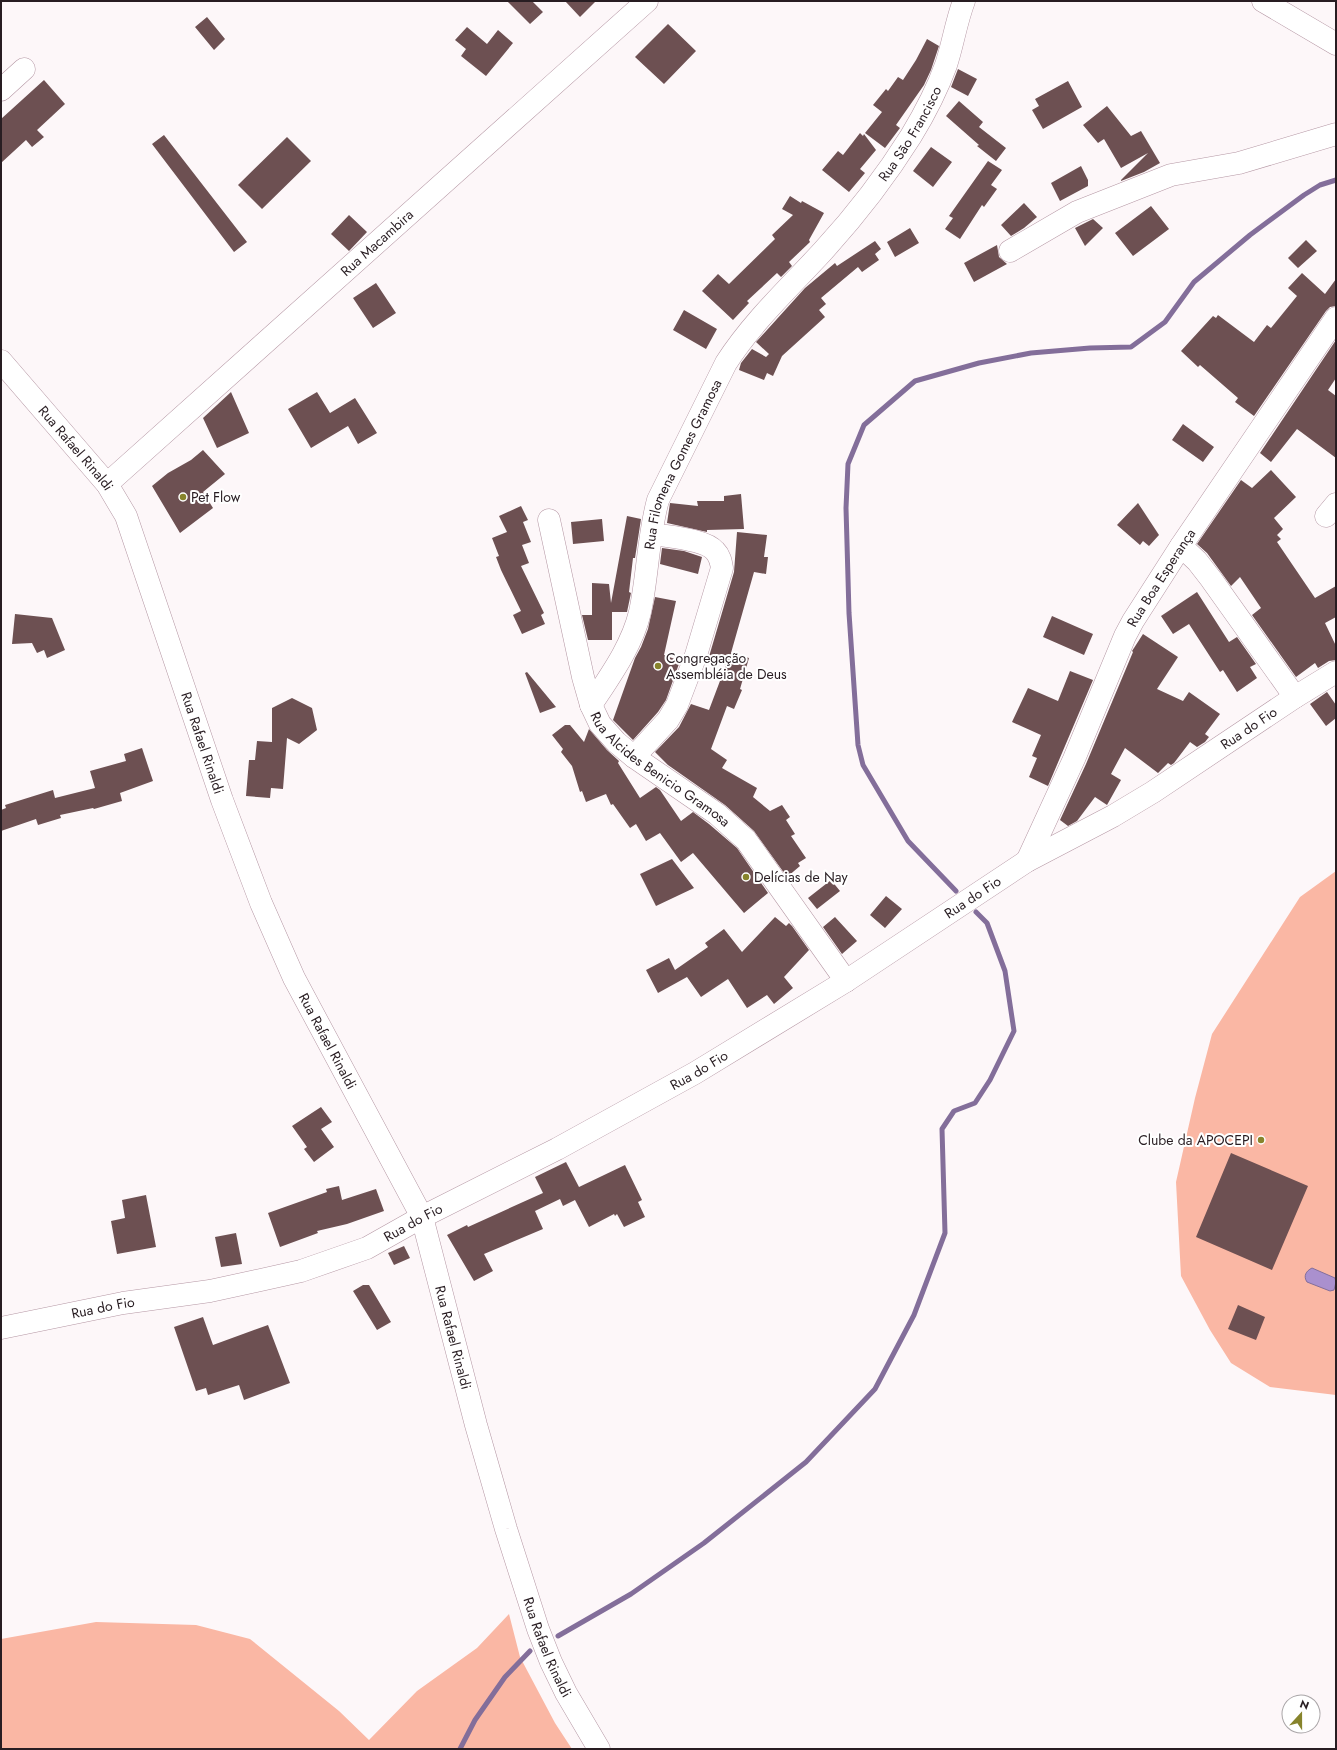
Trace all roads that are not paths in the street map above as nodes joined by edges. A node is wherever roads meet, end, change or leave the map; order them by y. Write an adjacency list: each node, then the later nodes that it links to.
1 (647, 1): 12 (street, Rua Macambira)
2 (964, 1): 8 (street, Rua São Francisco)
3 (1263, 1): 4 (street)
4 (1336, 44)
5 (24, 69): 6 (street)
6 (1, 90)
7 (1336, 134): 9 (street)
8 (825, 249): 14 (street, Rua Filomena Gomes Gramosa)
9 (1010, 251)
10 (1336, 318): 15 (street, Rua Boa Esperança)
11 (1, 361): 12 (street, Rua Rafael Rinaldi)
12 (107, 484): 22 (street, Rua Rafael Rinaldi)
13 (549, 520): 18 (street, Rua Alcides Benicio Gramosa)
14 (653, 534): 18 (street, Rua Filomena Gomes Gramosa); 19 (street)
15 (1182, 546): 17 (street); 20 (street, Rua Boa Esperança)
16 (1336, 672): 17 (street, Rua do Fio)
17 (1295, 697): 20 (street, Rua do Fio)
18 (591, 705): 19 (street, Rua Alcides Benicio Gramosa)
19 (634, 757): 21 (street, Rua Alcides Benicio Gramosa)
20 (1027, 861): 21 (street, Rua do Fio)
21 (846, 981): 22 (street, Rua do Fio)
22 (422, 1217): 23 (street, Rua do Fio); 24 (street, Rua Rafael Rinaldi)
23 (1, 1328)
24 (599, 1749)

